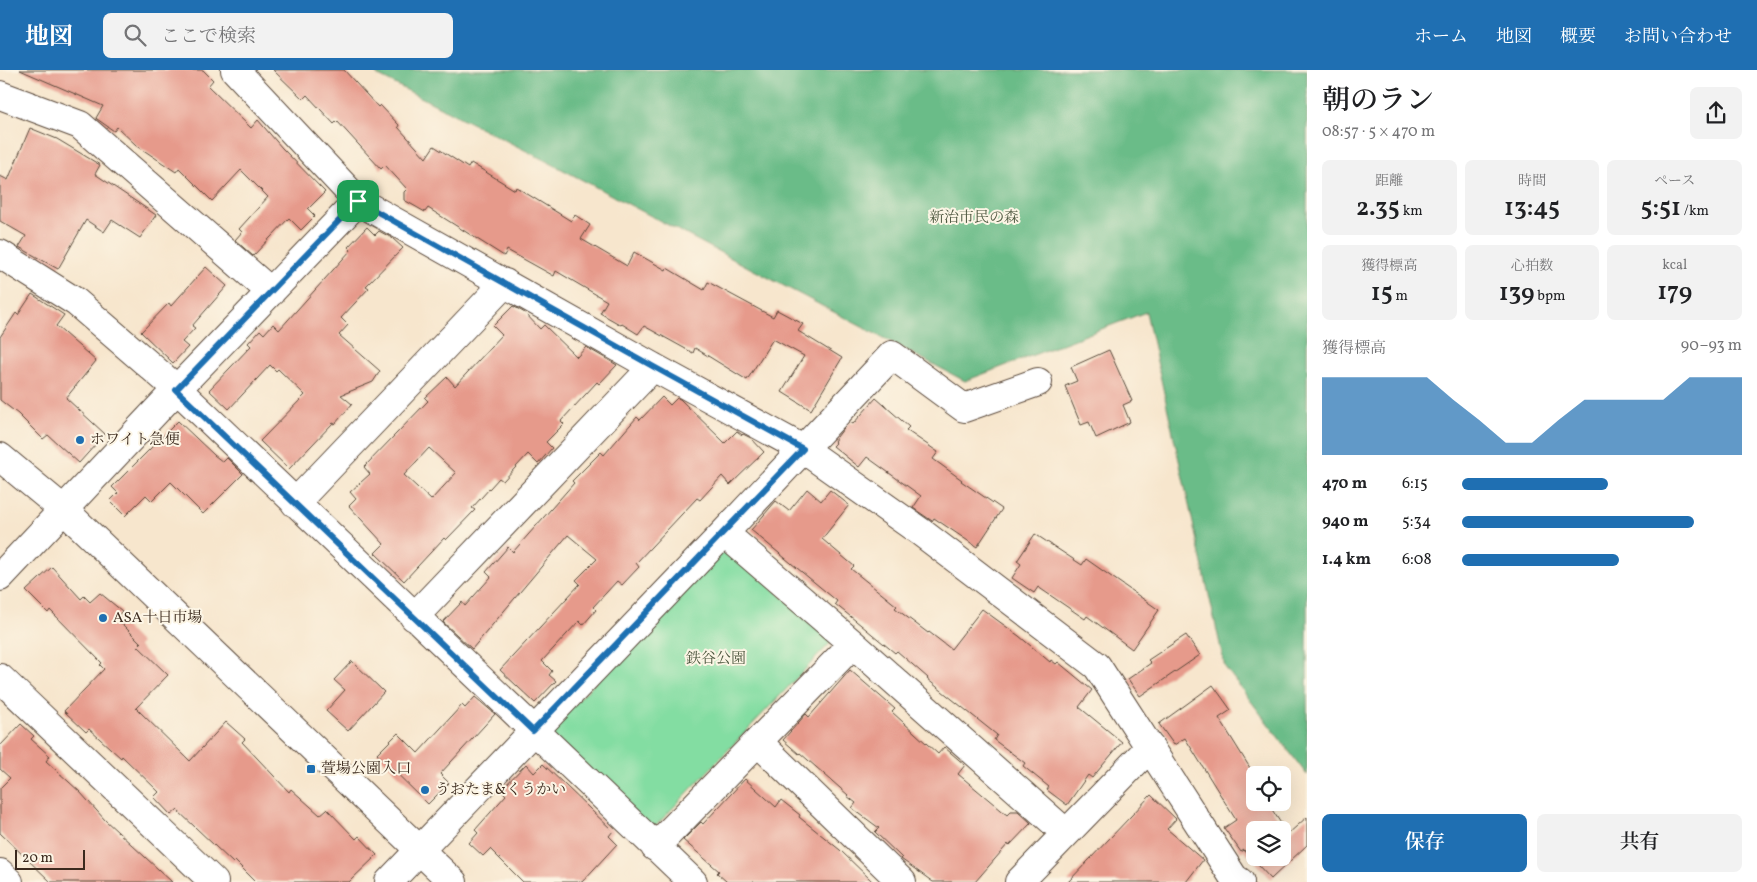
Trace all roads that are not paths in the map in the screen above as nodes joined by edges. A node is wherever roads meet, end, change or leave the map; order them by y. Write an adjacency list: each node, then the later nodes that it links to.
1 (235, 70): 3 (street)
2 (0, 95): 6 (street)
3 (358, 201): 5 (street); 6 (street)
4 (0, 254): 9 (street)
5 (505, 283): 7 (street); 12 (street)
6 (271, 292): 9 (street)
7 (654, 367): 10 (street); 16 (street)
8 (1038, 382): 10 (street)
9 (176, 390): 12 (street); 13 (street)
10 (803, 449): 14 (street); 21 (street)
11 (0, 457): 13 (street)
12 (295, 504): 16 (street)
13 (64, 510): 15 (street); 24 (street)
14 (724, 533): 17 (street); 19 (street)
15 (0, 578)
16 (414, 617): 19 (street)
17 (853, 644): 20 (street); 22 (street)
18 (0, 678): 28 (street)
19 (533, 731): 23 (street); 24 (street)
20 (758, 742): 23 (street); 32 (street)
21 (1150, 747): 22 (street); 26 (street)
22 (1066, 833): 33 (street)
23 (655, 846): 31 (street)
24 (419, 850): 29 (street); 30 (street)
25 (0, 873): 27 (street)
26 (1235, 881)
27 (9, 882)
28 (214, 882)
29 (389, 882)
30 (453, 882)
31 (693, 882)
32 (902, 882)
33 (1019, 882)

